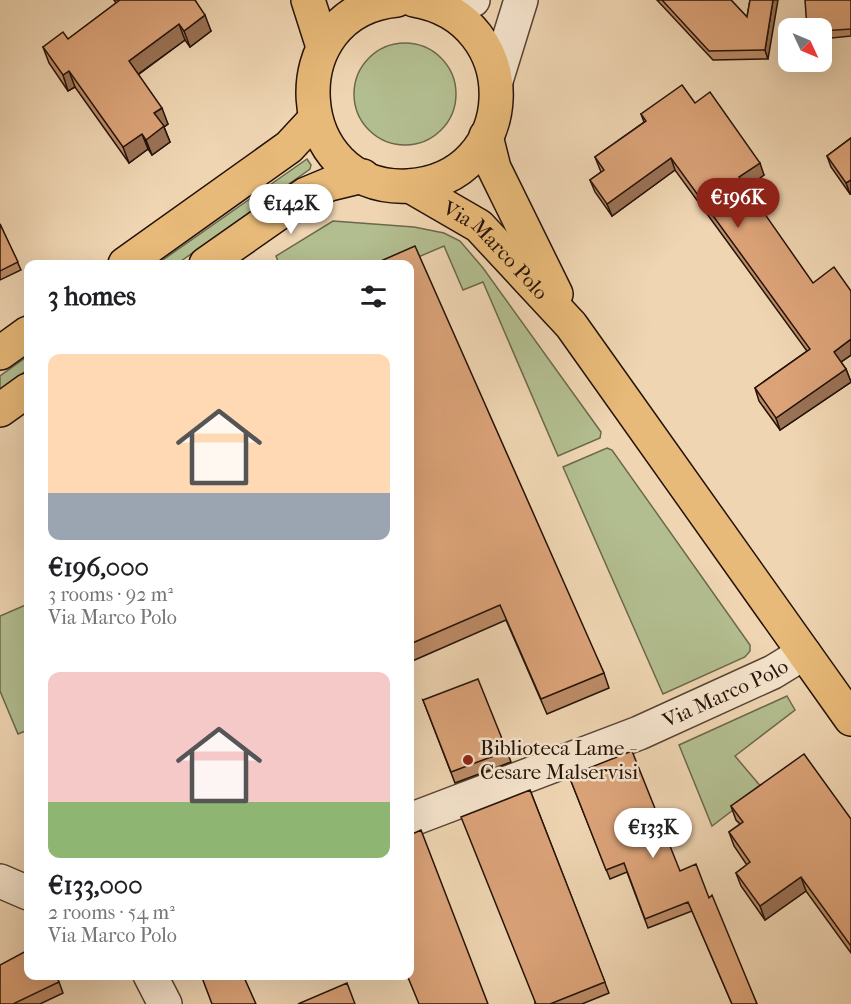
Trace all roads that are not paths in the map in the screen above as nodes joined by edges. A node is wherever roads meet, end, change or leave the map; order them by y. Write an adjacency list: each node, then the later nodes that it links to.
1 (308, 0): 7 (main road)
2 (388, 0): 3 (main road); 7 (main road)
3 (397, 0)
4 (414, 0): 6 (main road)
5 (521, 0): 8 (street)
6 (460, 5): 8 (main road)
7 (323, 47): 9 (main road)
8 (496, 81): 10 (main road)
9 (315, 119): 11 (main road); 13 (main road)
10 (486, 136): 12 (main road); 15 (main road, Via Marco Polo)
11 (363, 176): 12 (main road); 14 (main road)
12 (410, 186): 15 (main road, Via Marco Polo)
13 (132, 260)
14 (212, 260)
15 (571, 325): 20 (main road, Via Marco Polo)
16 (24, 336): 17 (main road)
17 (0, 353)
18 (24, 393): 19 (main road)
19 (0, 410)
20 (804, 652): 21 (main road, Via Marco Polo); 22 (street, Via Marco Polo)
21 (851, 719)
22 (414, 818)
23 (0, 881): 24 (street)
24 (24, 891)
25 (153, 980): 26 (street)
26 (165, 1004)

